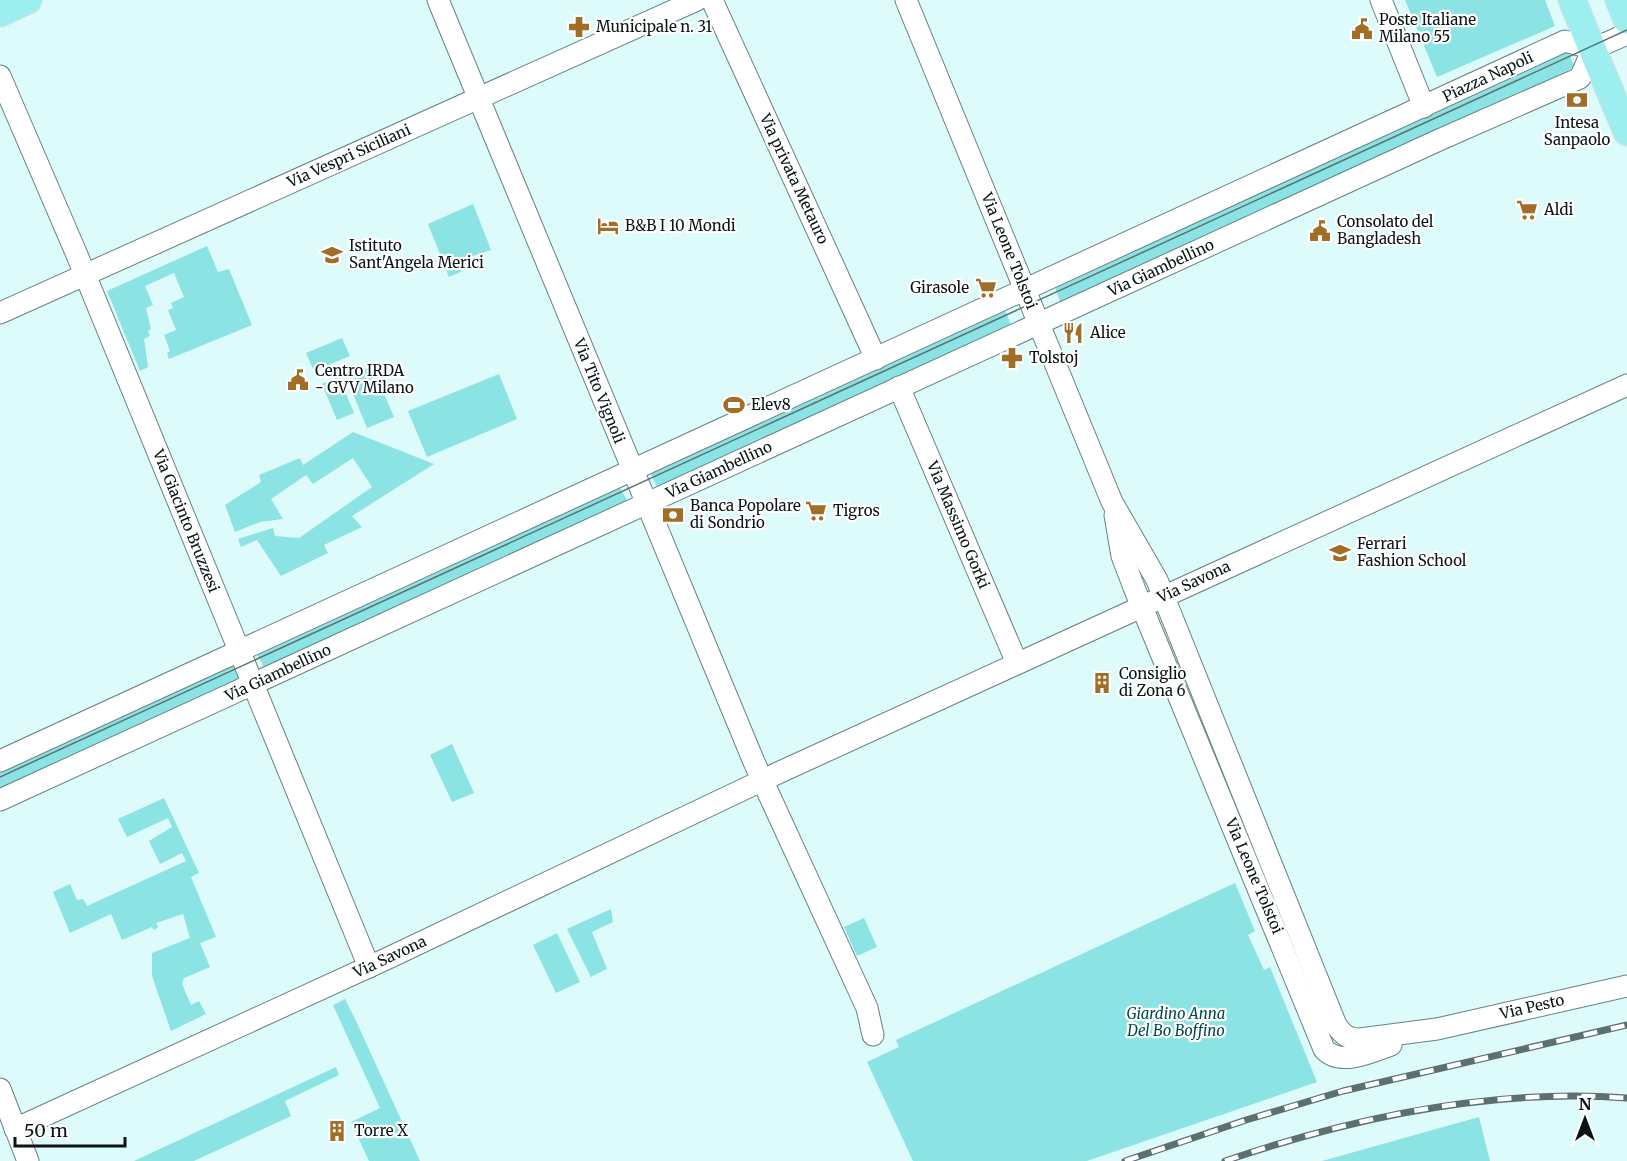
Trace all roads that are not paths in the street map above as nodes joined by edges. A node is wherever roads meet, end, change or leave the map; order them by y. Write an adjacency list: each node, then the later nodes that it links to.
1 (28, 0): 9 (main road)
2 (438, 0): 14 (street, Via Tito Vignoli)
3 (698, 0): 14 (street, Via Vespri Siciliani)
4 (712, 0): 21 (street, Via privata Metauro)
5 (906, 0): 18 (street, Via Leone Tolstoi)
6 (1382, 0): 15 (street, Piazza Napoli)
7 (1572, 0): 12 (main road)
8 (1619, 0): 10 (main road)
9 (0, 13)
10 (1627, 20)
11 (1627, 34): 12 (street)
12 (1593, 50): 15 (street, Piazza Napoli); 16 (main road); 20 (street, Via Giambellino)
13 (0, 76): 17 (street, Via Giacinto Bruzzesi)
14 (480, 98): 17 (street, Via Vespri Siciliani); 24 (street, Via Tito Vignoli)
15 (1424, 107): 18 (street)
16 (1627, 132)
17 (85, 274): 19 (street, Via Vespri Siciliani); 29 (street, Via Giacinto Bruzzesi)
18 (1024, 291): 20 (street, Via Leone Tolstoi); 21 (street)
19 (0, 313)
20 (1038, 324): 23 (street, Via Giambellino); 25 (street, Via Leone Tolstoi)
21 (876, 359): 24 (street)
22 (1627, 385): 27 (street, Via Savona)
23 (899, 387): 26 (street, Via Giambellino); 30 (street, Via Massimo Gorki)
24 (633, 472): 26 (street, Via Tito Vignoli); 29 (street)
25 (1112, 502): 27 (street, Via Leone Tolstoi); 28 (street, Via Leone Tolstoi)
26 (646, 504): 31 (street, Via Giambellino); 35 (street, Via Tito Vignoli)
27 (1164, 596): 28 (street, Via Savona); 32 (street, Via Leone Tolstoi)
28 (1142, 606): 30 (street, Via Savona); 33 (street, Via Leone Tolstoi)
29 (239, 652): 31 (street, Via Giacinto Bruzzesi); 34 (street)
30 (1017, 663): 35 (street, Via Savona)
31 (253, 684): 36 (street, Via Giambellino); 37 (street, Via Giacinto Bruzzesi)
32 (1222, 741): 33 (street); 39 (street, Via Leone Tolstoi)
33 (1200, 748): 39 (street, Via Leone Tolstoi)
34 (0, 761)
35 (763, 781): 37 (street, Via Savona); 41 (street)
36 (0, 800)
37 (369, 967): 45 (street, Via Savona)
38 (1627, 986): 40 (street, Via Pesto)
39 (1316, 1001): 42 (street, Via Leone Tolstoi); 43 (street, Via Leone Tolstoi)
40 (1437, 1029): 42 (street, Via Pesto); 43 (street, Via Pesto)
41 (873, 1035)
42 (1349, 1039)
43 (1330, 1055)
44 (0, 1089): 45 (street)
45 (15, 1129): 46 (street)
46 (28, 1161)

